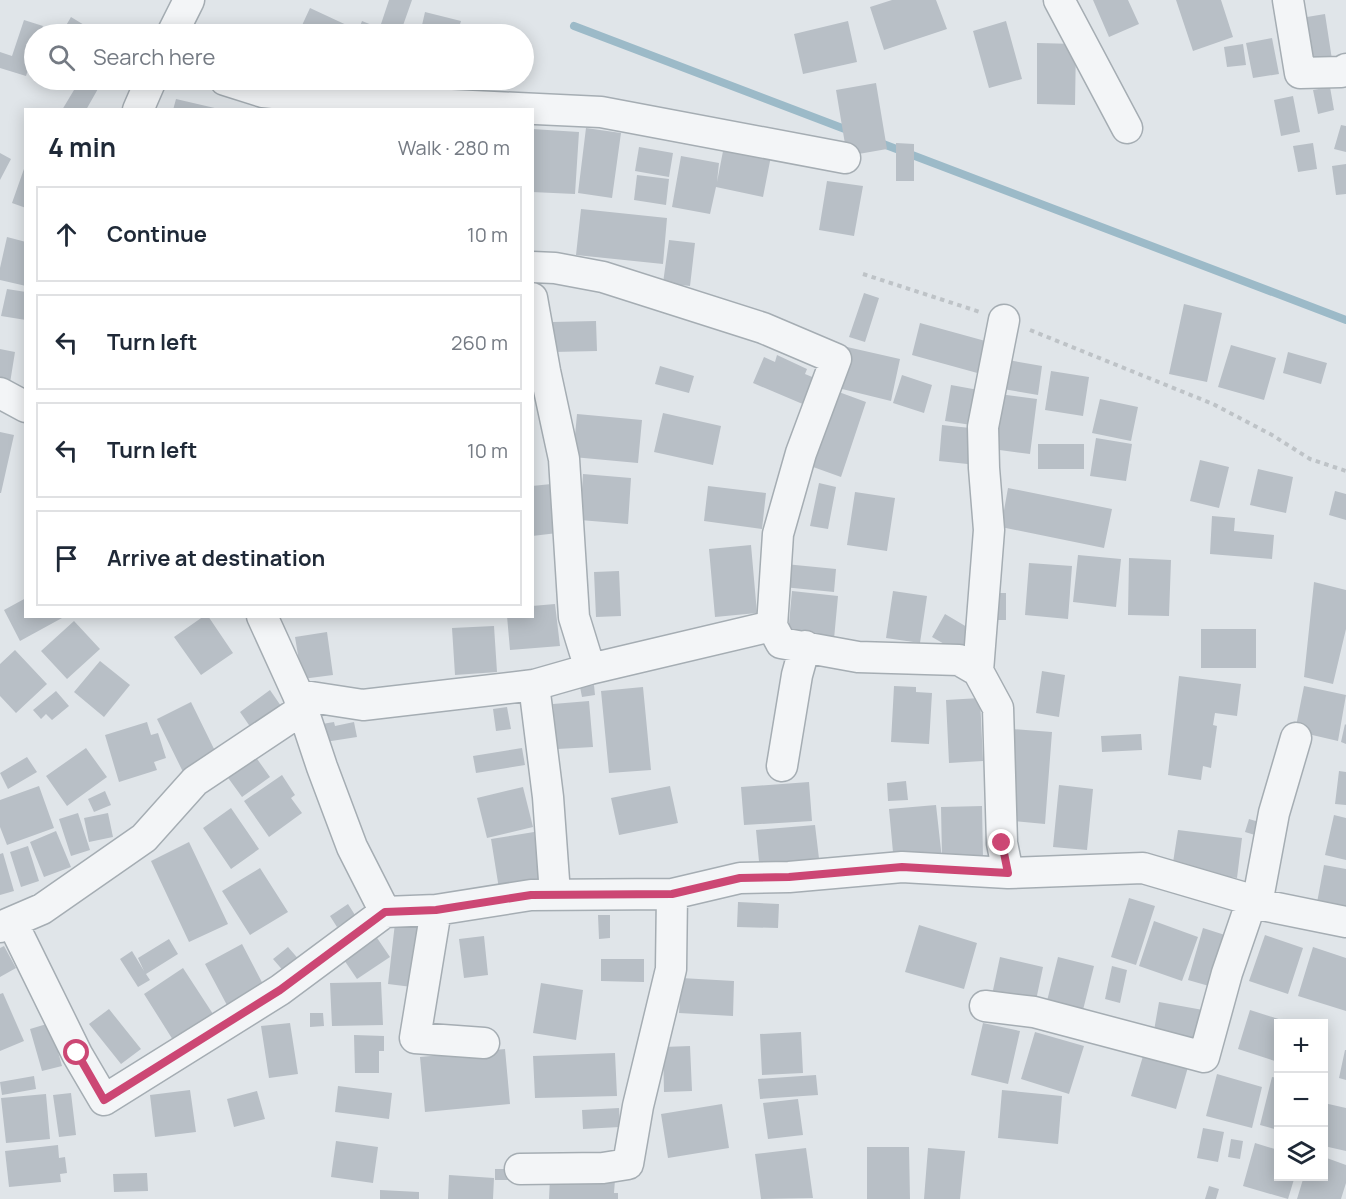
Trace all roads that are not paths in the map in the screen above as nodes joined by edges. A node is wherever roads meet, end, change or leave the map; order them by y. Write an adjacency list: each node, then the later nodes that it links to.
1 (189, 0): 4 (street)
2 (1059, 0): 11 (street)
3 (1288, 0): 5 (street)
4 (177, 24)
5 (1346, 69)
6 (147, 90): 8 (street)
7 (257, 90): 9 (street)
8 (139, 108)
9 (516, 108)
10 (534, 109): 12 (street)
11 (1127, 128)
12 (845, 158)
13 (534, 267): 19 (street)
14 (534, 309): 21 (street)
15 (1004, 320): 22 (street)
16 (0, 393): 17 (street)
17 (24, 406)
18 (263, 618): 24 (street)
19 (772, 626): 20 (street); 21 (street)
20 (805, 646): 22 (street); 26 (street)
21 (590, 669): 23 (street)
22 (978, 671): 27 (street)
23 (534, 685): 24 (street); 28 (street)
24 (300, 702): 32 (street); 34 (street)
25 (1296, 738): 30 (street)
26 (782, 766)
27 (1008, 873): 29 (street); 30 (street)
28 (555, 894): 29 (street); 31 (street)
29 (672, 894): 37 (street)
30 (1254, 902): 33 (street); 35 (street)
31 (436, 910): 32 (street); 36 (street)
32 (385, 912): 34 (street)
33 (1346, 922)
34 (8, 929)
35 (985, 1006)
36 (484, 1043)
37 (520, 1169)

